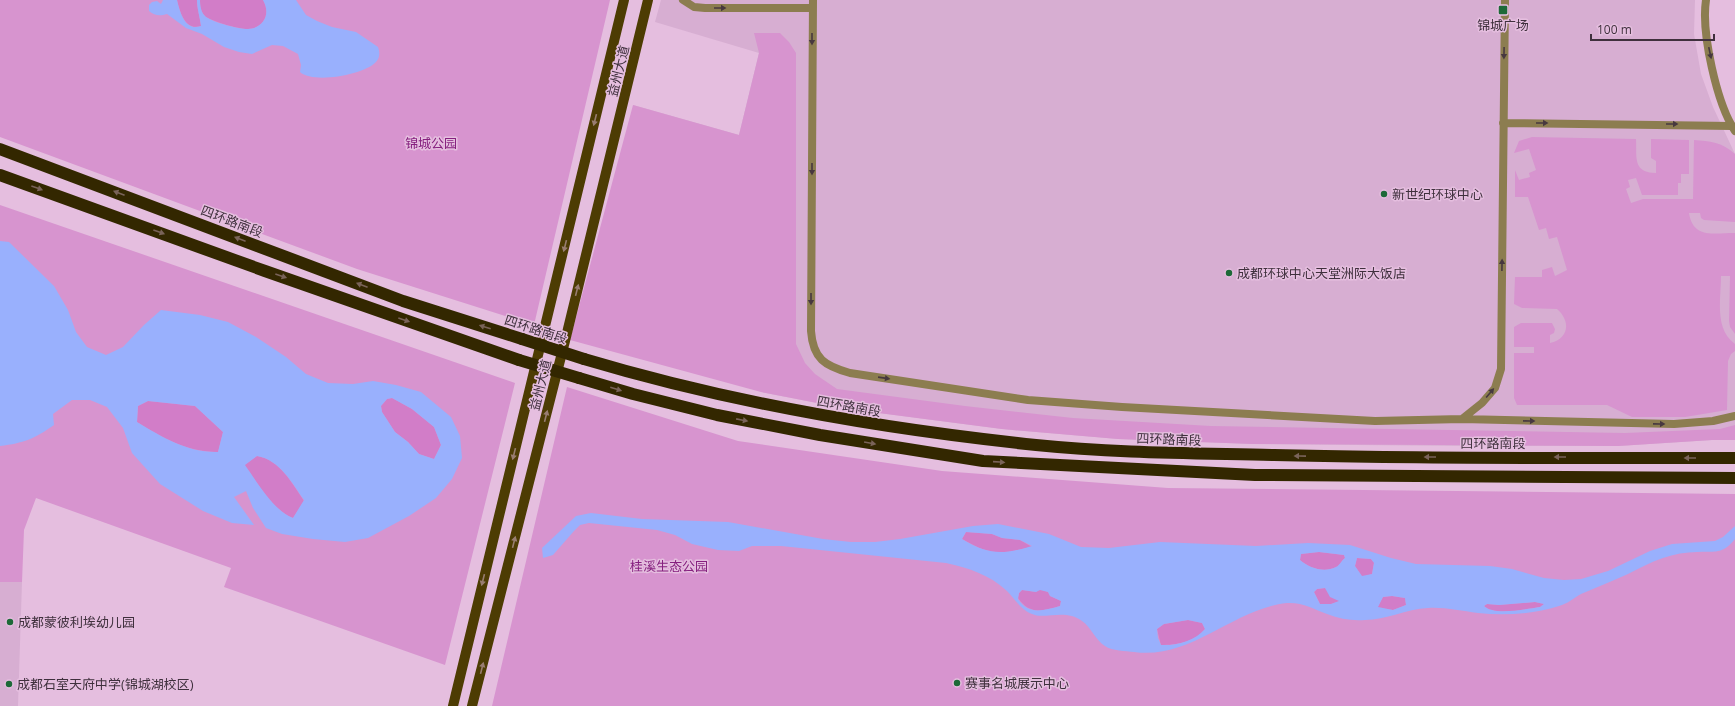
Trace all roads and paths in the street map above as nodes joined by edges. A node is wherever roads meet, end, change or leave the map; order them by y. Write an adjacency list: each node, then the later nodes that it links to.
1 (624, 0): 15 (main road, 益州大道, one-way to 15)
2 (648, 0): 16 (main road, 益州大道, one-way to 2)
3 (683, 0): 6 (street, one-way to 6)
4 (1505, 0): 7 (street, one-way to 7)
5 (1706, 0): 8 (street, one-way to 8)
6 (812, 4): 12 (street, one-way to 12)
7 (1503, 123): 8 (street, one-way to 8); 12 (street, one-way to 7)
8 (1733, 129)
9 (0, 149): 13 (highway, 四环路南段, one-way to 9, bridge)
10 (0, 174): 14 (highway, one-way to 14, bridge)
11 (1735, 416): 12 (street, one-way to 11)
12 (1462, 419)
13 (1732, 458)
14 (1732, 478)
15 (453, 706)
16 (472, 706)

